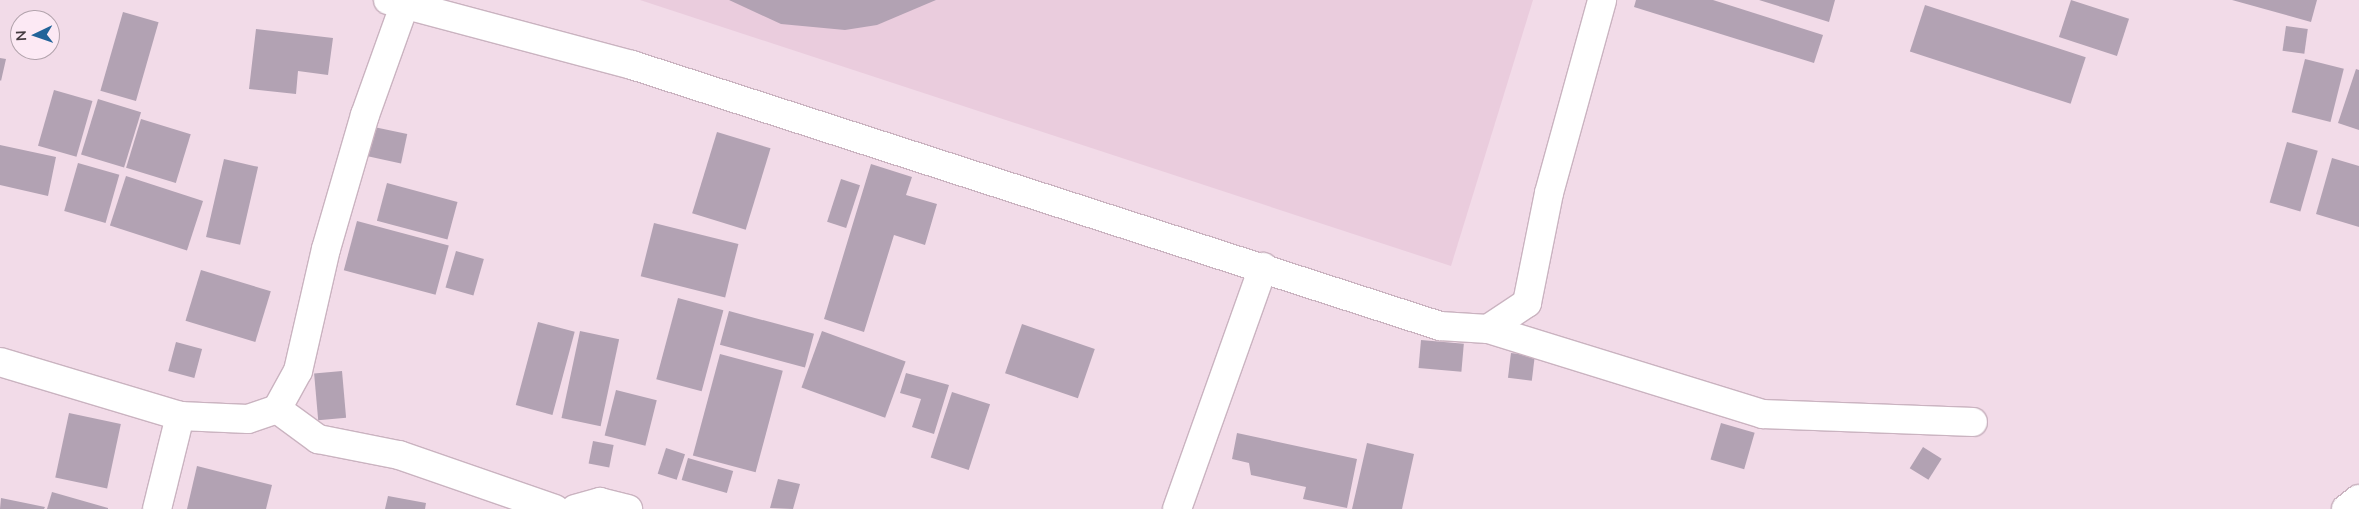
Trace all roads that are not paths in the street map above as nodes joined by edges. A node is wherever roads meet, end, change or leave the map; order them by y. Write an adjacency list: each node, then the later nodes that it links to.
1 (1602, 0): 4 (street)
2 (396, 3): 3 (street); 6 (street)
3 (1262, 268): 4 (street); 14 (street)
4 (1488, 329): 8 (street)
5 (0, 362): 7 (street)
6 (277, 409): 7 (street); 12 (street)
7 (180, 416): 11 (street)
8 (1973, 422)
9 (2359, 499): 15 (street)
10 (592, 507): 13 (street)
11 (157, 509)
12 (555, 509)
13 (628, 509)
14 (1177, 509)
15 (2346, 509)

